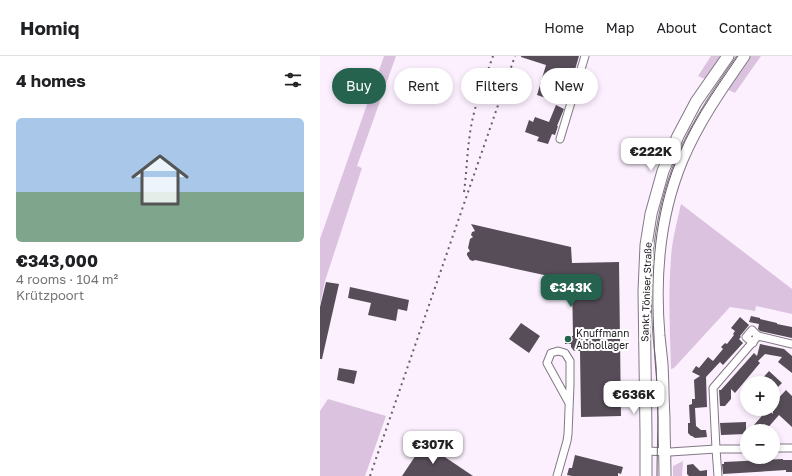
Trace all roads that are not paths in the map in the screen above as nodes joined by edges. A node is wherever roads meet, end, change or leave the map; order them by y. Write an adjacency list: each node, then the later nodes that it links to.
1 (585, 56): 4 (street)
2 (728, 56): 11 (main road, Sankt Töniser Straße)
3 (744, 56): 12 (main road, Sankt Töniser Straße)
4 (560, 138)
5 (792, 344): 9 (street)
6 (569, 403): 6 (street); 13 (street)
7 (780, 448): 8 (street)
8 (792, 448)
9 (716, 449): 10 (street); 12 (street); 16 (street)
10 (740, 449)
11 (646, 451): 12 (street); 14 (main road, Sankt Töniser Straße)
12 (665, 451): 15 (main road, Sankt Töniser Straße)
13 (557, 476)
14 (646, 476)
15 (665, 476)
16 (718, 476)

